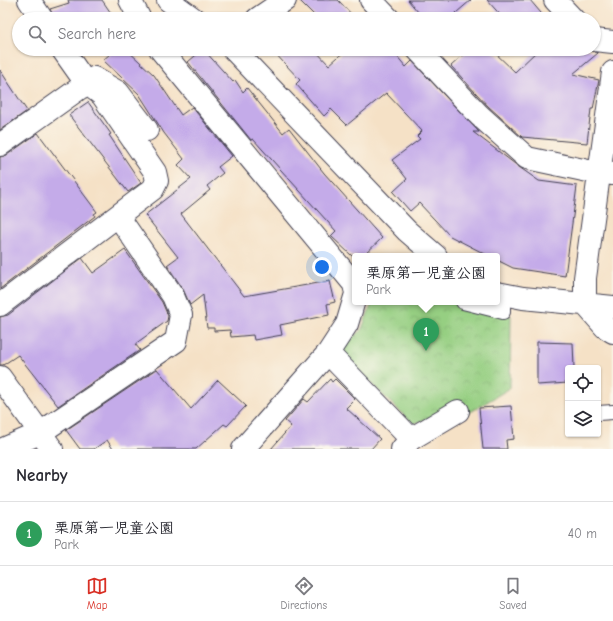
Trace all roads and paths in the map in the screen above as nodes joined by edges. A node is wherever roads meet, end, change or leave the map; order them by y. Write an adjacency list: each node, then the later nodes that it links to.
1 (29, 0): 7 (street)
2 (130, 0): 8 (street)
3 (168, 0): 9 (street)
4 (286, 0): 10 (street)
5 (371, 0): 11 (street)
6 (555, 0): 12 (street)
7 (37, 12)
8 (136, 12)
9 (184, 12)
10 (268, 12)
11 (382, 12)
12 (566, 12)
13 (601, 41): 14 (street)
14 (613, 42)
15 (67, 56): 20 (street)
16 (166, 56): 26 (street)
17 (240, 56): 25 (street)
18 (424, 56): 23 (street)
19 (613, 72): 23 (street)
20 (86, 82): 21 (street); 22 (street); 24 (street)
21 (147, 130)
22 (0, 145)
23 (606, 173): 28 (street)
24 (118, 216): 29 (street); 39 (street)
25 (433, 253)
26 (352, 282)
27 (500, 295): 28 (street); 31 (lane)
28 (585, 304): 32 (street); 33 (street)
29 (0, 305)
30 (352, 305): 34 (street)
31 (475, 305)
32 (613, 307)
33 (613, 332)
34 (328, 353): 40 (street); 42 (street)
35 (0, 377): 39 (street)
36 (458, 411): 40 (street)
37 (613, 412): 38 (lane)
38 (601, 413)
39 (46, 441): 41 (street)
40 (406, 444)
41 (4, 449)
42 (243, 449)

